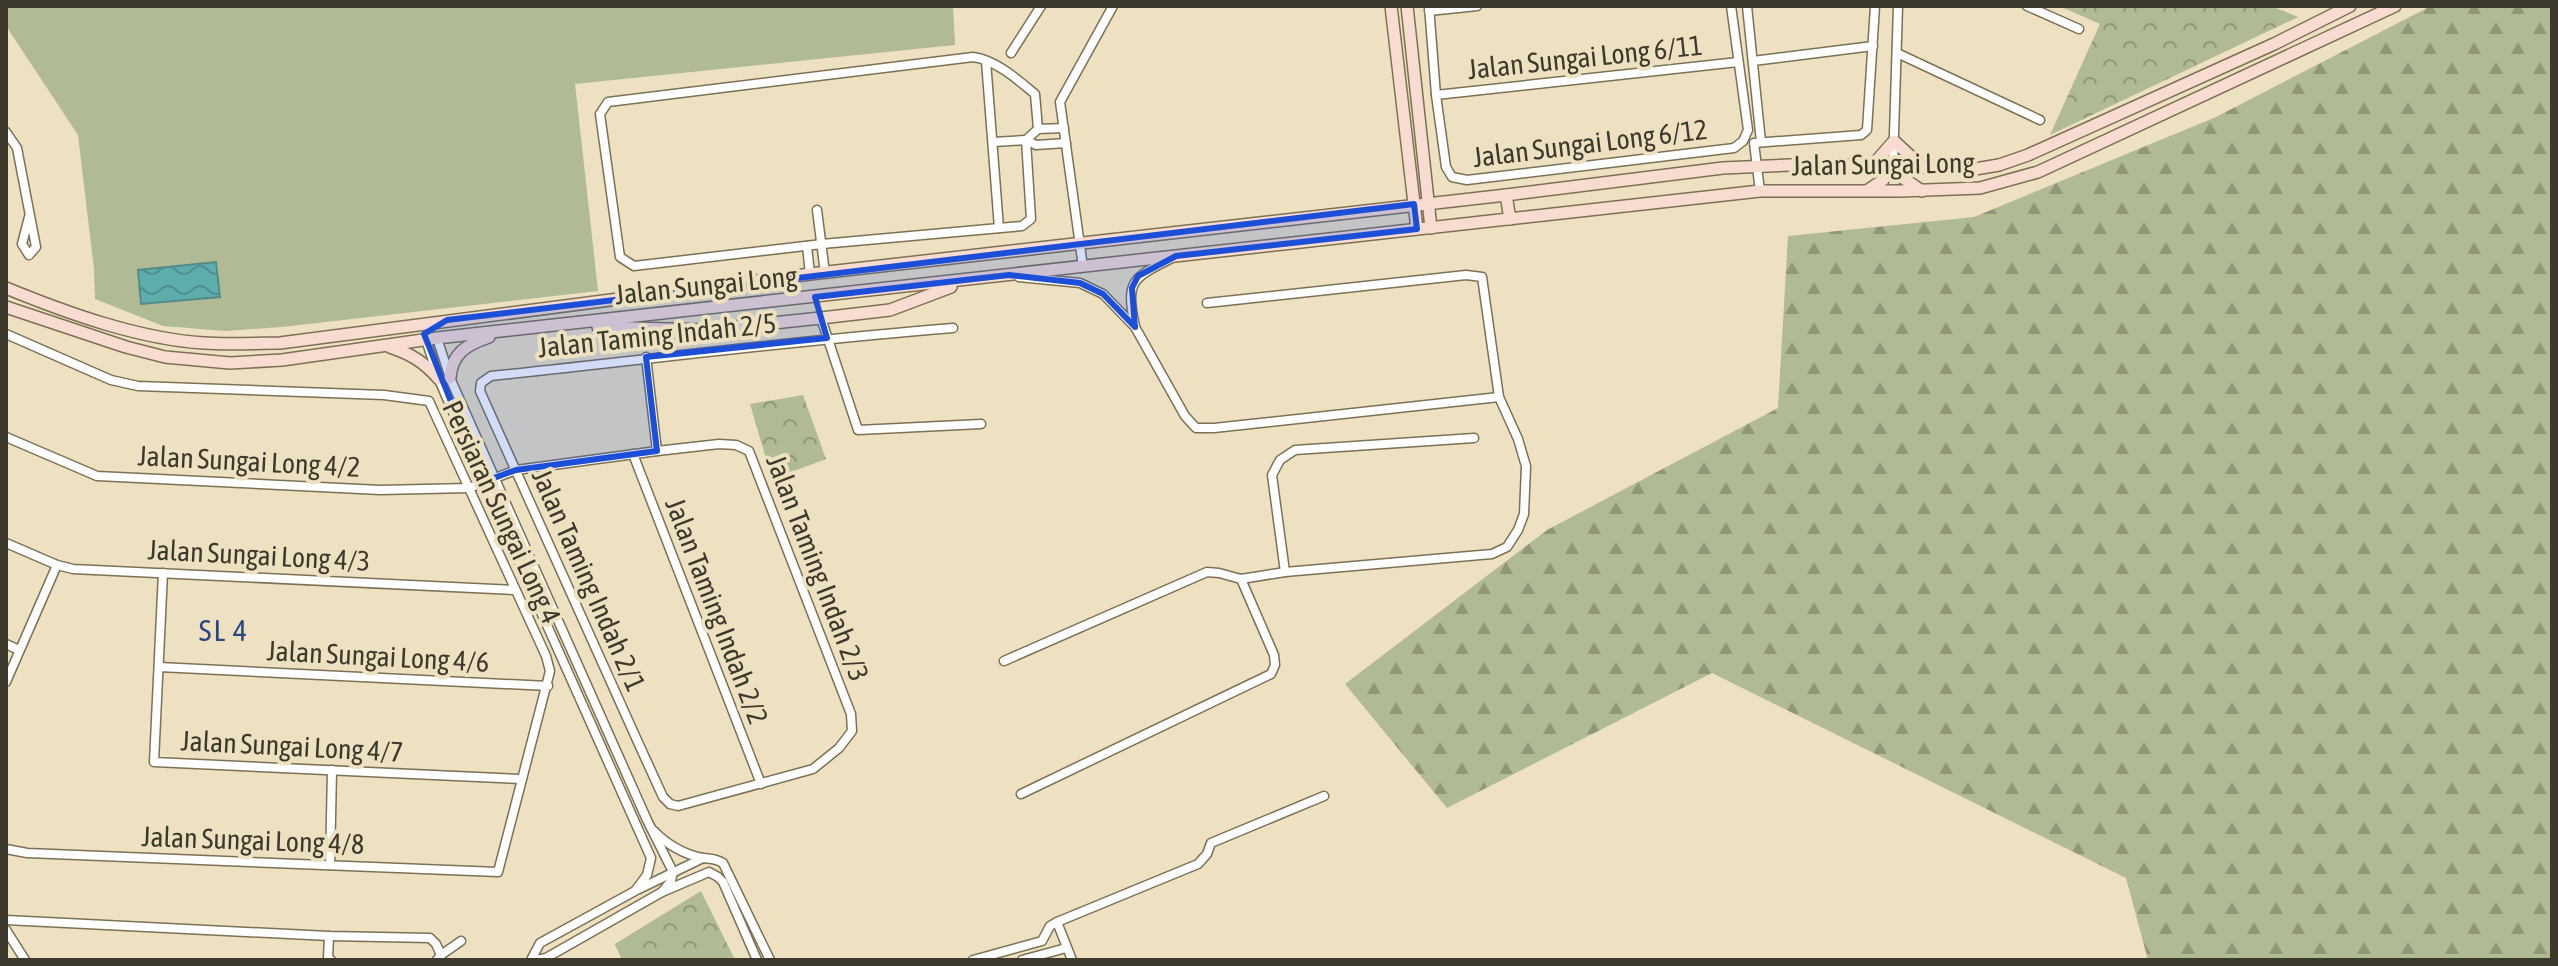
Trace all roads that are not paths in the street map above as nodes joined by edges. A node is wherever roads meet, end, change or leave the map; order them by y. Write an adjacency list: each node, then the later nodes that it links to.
1 (1041, 6): 16 (street)
2 (1113, 6): 23 (street)
3 (1391, 6): 40 (street)
4 (1407, 6): 39 (street)
5 (1477, 6): 13 (street)
6 (1731, 6): 20 (street)
7 (1747, 6): 19 (street)
8 (1875, 6): 15 (street)
9 (1898, 6): 17 (street)
10 (2027, 6): 14 (street)
11 (2350, 6): 34 (street, Jalan Sungai Long)
12 (2395, 6): 36 (street, Jalan Sungai Long)
13 (1429, 8): 21 (street)
14 (2079, 29)
15 (1873, 46): 19 (street); 29 (street)
16 (1011, 53)
17 (1897, 53): 22 (street); 27 (street)
18 (986, 61): 24 (street); 28 (street); 49 (street)
19 (1753, 61): 29 (street)
20 (1738, 62): 21 (street, Jalan Sungai Long 6/11); 21 (street, Jalan Sungai Long 6/12)
21 (1436, 95)
22 (2040, 120)
23 (1064, 128): 24 (street); 30 (street)
24 (1038, 129): 26 (street)
25 (6, 132): 42 (street)
26 (1026, 140): 28 (street); 30 (street); 44 (street)
27 (1894, 141): 32 (street); 33 (street); 34 (street)
28 (994, 142): 44 (street)
29 (1761, 142): 31 (street)
30 (1066, 143): 48 (street)
31 (1758, 166): 32 (street, Jalan Sungai Long); 35 (street); 38 (street, Jalan Sungai Long)
32 (1872, 166): 33 (street, Jalan Sungai Long)
33 (1893, 166): 34 (street, Jalan Sungai Long); 36 (street); 37 (street)
34 (1921, 166)
35 (1760, 191): 37 (street, Jalan Sungai Long); 43 (street, Jalan Sungai Long)
36 (1922, 191): 37 (street, Jalan Sungai Long)
37 (1864, 192)
38 (1506, 195): 39 (street, Jalan Sungai Long); 43 (street)
39 (1429, 202): 40 (street, Jalan Sungai Long); 45 (street)
40 (1414, 204): 46 (street); 48 (street, Jalan Sungai Long)
41 (817, 210): 47 (street)
42 (29, 217)
43 (1510, 219): 45 (street, Jalan Sungai Long)
44 (999, 228): 47 (street)
45 (1431, 228): 46 (street, Jalan Sungai Long)
46 (1417, 229): 50 (street, Jalan Sungai Long)
47 (822, 244): 49 (street); 52 (street)
48 (1080, 244): 51 (street); 52 (street, Jalan Sungai Long)
49 (807, 246): 53 (street)
50 (1176, 256): 51 (street, Jalan Sungai Long); 63 (street)
51 (1083, 267): 54 (street, Jalan Sungai Long)
52 (825, 273): 53 (street, Jalan Sungai Long)
53 (810, 274): 60 (street, Jalan Sungai Long)
54 (1009, 275): 55 (street, Jalan Sungai Long); 63 (street)
55 (968, 280): 59 (street); 62 (street, Jalan Sungai Long)
56 (6, 288): 68 (street, Jalan Sungai Long)
57 (1207, 303): 76 (street)
58 (6, 307): 72 (street, Jalan Sungai Long)
59 (821, 318): 62 (street); 69 (street)
60 (447, 320): 61 (street, Jalan Sungai Long); 67 (street)
61 (417, 325): 67 (street); 68 (street, Jalan Sungai Long)
62 (557, 326): 65 (street, Jalan Sungai Long)
63 (1135, 327): 76 (street)
64 (953, 328): 69 (street, Jalan Taming Indah 2/5)
65 (505, 332): 67 (street, Jalan Sungai Long); 75 (street)
66 (6, 334): 86 (street, Persiaran Sungai Long 4)
67 (431, 336): 70 (street, Jalan Sungai Long); 75 (street)
68 (343, 338): 71 (street); 72 (street)
69 (827, 338): 73 (street, Jalan Taming Indah 2/5); 77 (street)
70 (388, 346): 71 (street, Jalan Sungai Long); 75 (street)
71 (360, 350): 72 (street, Jalan Sungai Long)
72 (328, 354)
73 (646, 357): 74 (street, Jalan Taming Indah 2/5); 81 (street)
74 (491, 376): 83 (street, Jalan Taming Indah 2/1)
75 (444, 379): 84 (street); 85 (street)
76 (1499, 397): 89 (street)
77 (981, 424)
78 (6, 437): 86 (street, Jalan Sungai Long 4/2)
79 (1474, 438): 89 (street)
80 (736, 445): 81 (street, Jalan Sungai Long 4/2); 101 (street, Jalan Taming Indah 2/3)
81 (657, 451): 82 (street, Jalan Sungai Long 4/2)
82 (633, 454): 83 (street, Jalan Sungai Long 4/2); 101 (street, Jalan Taming Indah 2/2)
83 (516, 470): 84 (street, Jalan Sungai Long 4/2); 101 (street, Jalan Taming Indah 2/1)
84 (495, 477): 85 (street, Jalan Sungai Long 4/2); 104 (street)
85 (483, 482): 86 (street, Jalan Sungai Long 4/2); 106 (street)
86 (469, 488): 92 (street, Persiaran Sungai Long 4)
87 (6, 543): 88 (street, Jalan Sungai Long 4/3)
88 (57, 565): 90 (street, Jalan Sungai Long 4/3); 94 (street)
89 (1285, 572): 91 (street)
90 (163, 573): 92 (street, Jalan Sungai Long 4/3); 96 (street, Jalan Sungai Long 4/7)
91 (1241, 579): 95 (street); 102 (street)
92 (514, 590): 98 (street, Persiaran Sungai Long 4)
93 (6, 644): 94 (street)
94 (19, 650): 97 (street)
95 (1004, 661)
96 (159, 667): 98 (street, Jalan Sungai Long 4/6); 99 (street, Jalan Sungai Long 4/7)
97 (6, 682)
98 (548, 686): 100 (street, Persiaran Sungai Long 4)
99 (332, 770): 100 (street, Jalan Sungai Long 4/7); 108 (street)
100 (521, 779): 109 (street, Persiaran Sungai Long 4)
101 (761, 784)
102 (1021, 794)
103 (1324, 796): 115 (street)
104 (647, 820): 107 (street); 110 (street)
105 (6, 849): 108 (street, Jalan Sungai Long 4/8)
106 (651, 858): 110 (street); 112 (street)
107 (703, 858): 110 (street); 125 (street)
108 (330, 865): 109 (street, Jalan Sungai Long 4/8)
109 (498, 872)
110 (668, 877): 111 (street); 112 (street); 113 (street)
111 (683, 882): 113 (street); 124 (street)
112 (635, 891): 123 (street)
113 (662, 892): 123 (street)
114 (6, 920): 117 (street)
115 (1057, 922): 119 (street); 126 (street)
116 (6, 930): 121 (street)
117 (329, 936): 120 (street); 122 (street)
118 (461, 941): 120 (street)
119 (1066, 948): 127 (street); 128 (street)
120 (439, 958)
121 (25, 960)
122 (331, 960)
123 (534, 960)
124 (757, 960)
125 (770, 960)
126 (973, 960)
127 (1022, 960)
128 (1072, 960)

